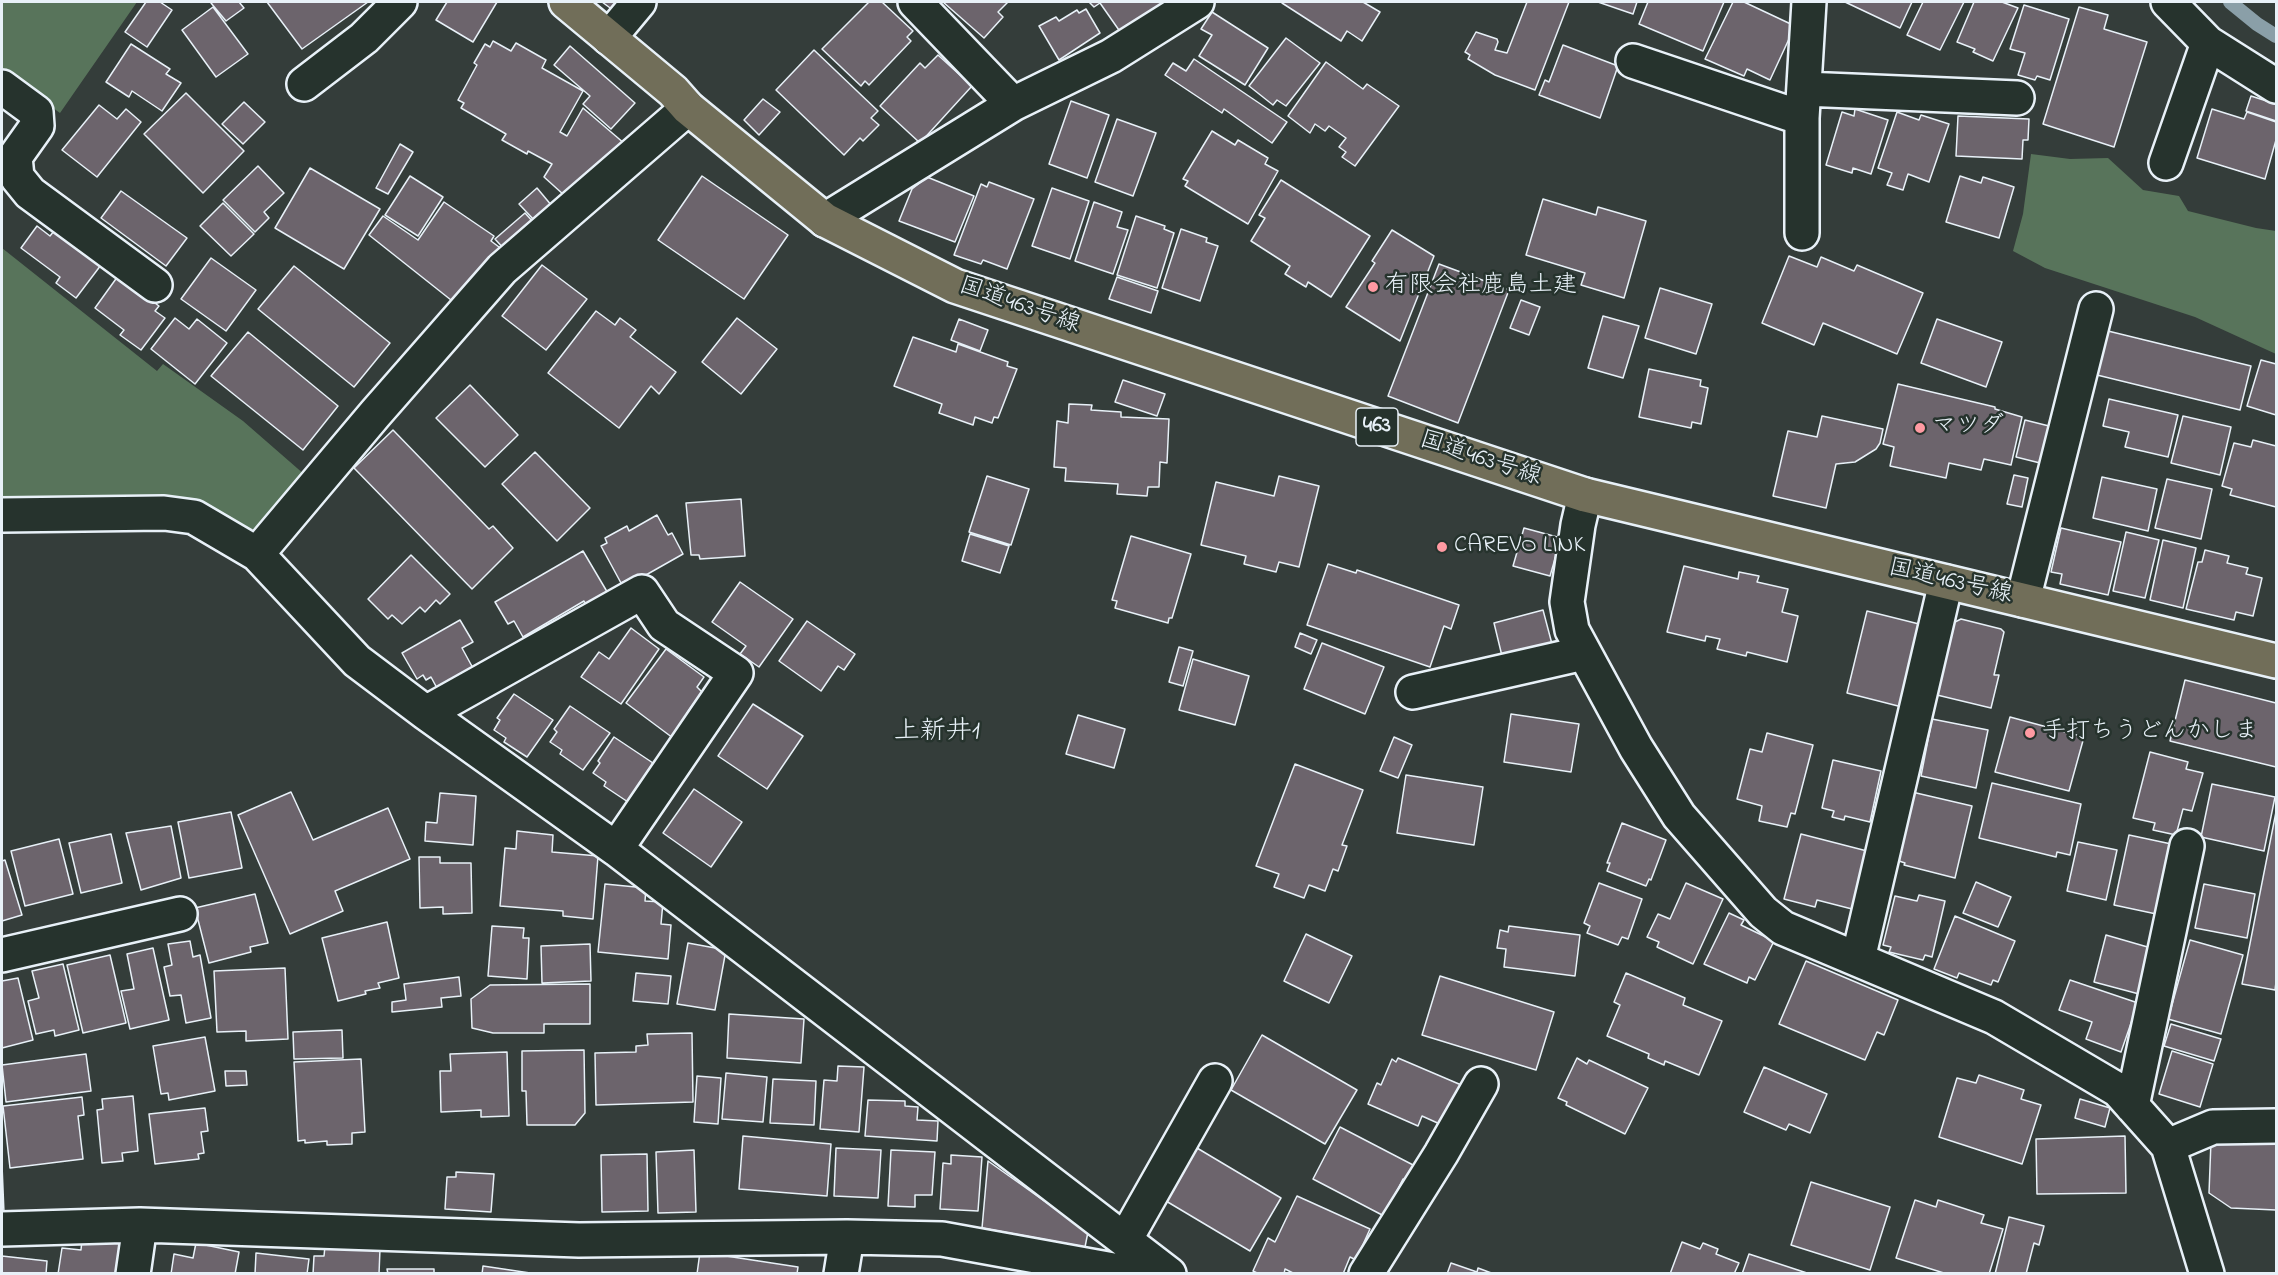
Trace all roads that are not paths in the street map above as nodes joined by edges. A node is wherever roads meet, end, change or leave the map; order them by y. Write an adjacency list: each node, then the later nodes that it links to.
1 (400, 2): 11 (street)
2 (567, 2): 8 (highway, 国道463号線 / 463)
3 (639, 2): 8 (street)
4 (915, 2): 16 (street)
5 (1197, 2): 16 (street)
6 (1809, 2): 15 (street)
7 (2168, 2): 9 (street)
8 (609, 38): 17 (highway, 国道463号線 / 463)
9 (2208, 43): 12 (street); 18 (street)
10 (1633, 61): 15 (street)
11 (304, 84)
12 (2277, 86)
13 (2, 87): 21 (street)
14 (2018, 98): 15 (street)
15 (1803, 104): 20 (street)
16 (1013, 105): 19 (street)
17 (688, 108): 19 (highway, 国道463号線 / 463); 25 (street)
18 (2166, 164)
19 (825, 220): 23 (highway, 国道463号線 / 463)
20 (1802, 233)
21 (155, 285)
22 (2096, 309): 27 (street)
23 (1585, 495): 26 (highway, 国道463号線 / 463); 28 (street)
24 (2, 516): 25 (street)
25 (257, 554): 31 (street)
26 (1946, 582): 27 (highway, 国道463号線 / 463); 36 (street)
27 (2023, 600): 29 (highway, 国道463号線 / 463)
28 (1584, 653): 30 (street); 36 (street)
29 (2277, 662)
30 (1413, 692)
31 (426, 713): 33 (street); 33 (street)
32 (2187, 846): 39 (street)
33 (616, 849): 45 (street)
34 (180, 914): 35 (street)
35 (2, 955)
36 (1858, 959): 39 (street)
37 (1215, 1081): 45 (street)
38 (1480, 1084): 50 (street)
39 (2132, 1106): 41 (street)
40 (2277, 1126): 41 (street)
41 (2168, 1146): 51 (street)
42 (140, 1225): 43 (street); 44 (street); 46 (street)
43 (2, 1228)
44 (847, 1237): 47 (street); 48 (street)
45 (1125, 1239): 49 (street)
46 (133, 1274)
47 (841, 1274)
48 (1135, 1274)
49 (1169, 1274)
50 (1366, 1274)
51 (2207, 1274)

